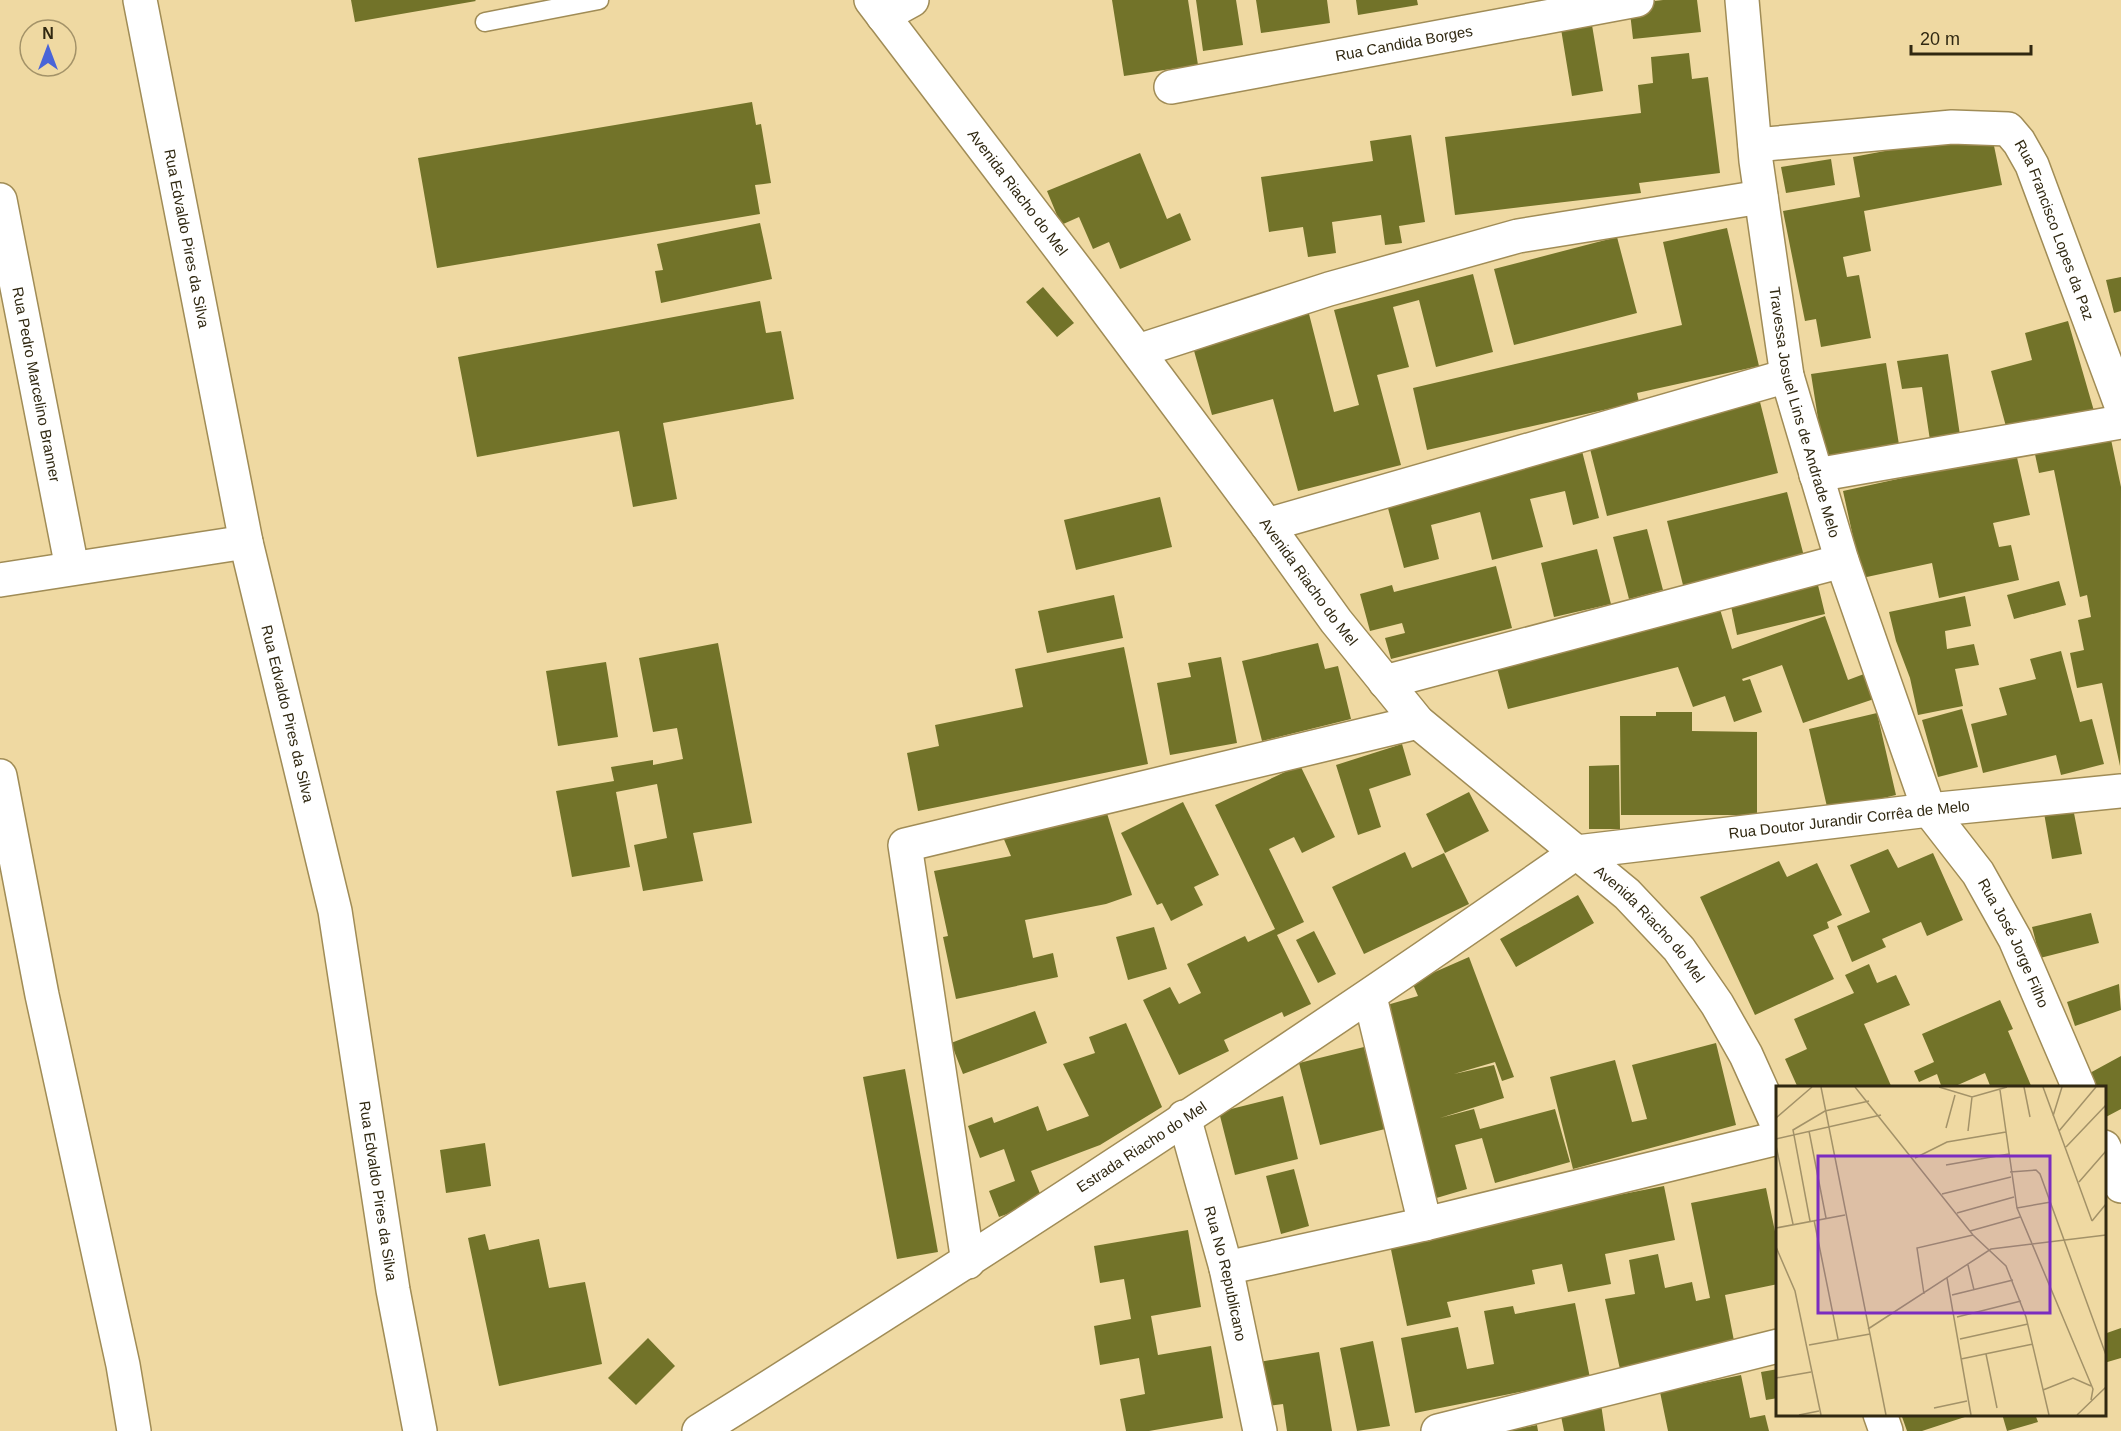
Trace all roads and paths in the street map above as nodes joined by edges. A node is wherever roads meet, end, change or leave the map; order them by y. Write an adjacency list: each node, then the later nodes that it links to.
1 (140, 0): 18 (street, Rua Edvaldo Pires da Silva)
2 (599, 0): 7 (lane)
3 (912, 0): 6 (street)
4 (1637, 0): 8 (street, Rua Candida Borges)
5 (1743, 0): 9 (street, Travessa Josuel Lins de Andrade Melo)
6 (877, 8): 12 (street, Avenida Riacho do Mel)
7 (485, 22)
8 (1171, 87)
9 (1755, 145): 10 (street, Travessa Josuel Lins de Andrade Melo); 14 (street, Rua Francisco Lopes da Paz)
10 (1761, 197): 12 (street); 13 (street, Travessa Josuel Lins de Andrade Melo)
11 (0, 200): 20 (street, Rua Pedro Marcelino Branner)
12 (1138, 351): 17 (street, Avenida Riacho do Mel)
13 (1787, 376): 16 (street, Travessa Josuel Lins de Andrade Melo); 17 (street)
14 (2121, 405)
15 (2121, 422): 16 (street)
16 (1816, 475): 19 (street, Travessa Josuel Lins de Andrade Melo)
17 (1267, 525): 22 (street, Avenida Riacho do Mel)
18 (246, 542): 20 (street); 41 (street, Rua Edvaldo Pires da Silva)
19 (1842, 561): 22 (street); 26 (street, Travessa Josuel Lins de Andrade Melo)
20 (72, 568): 21 (street)
21 (0, 580)
22 (1385, 682): 23 (street, Avenida Riacho do Mel)
23 (1418, 722): 27 (street, Avenida Riacho do Mel); 36 (street)
24 (0, 776): 40 (street)
25 (2121, 791): 26 (street, Rua Doutor Jurandir Corrêa de Melo)
26 (1929, 810): 27 (street, Rua Doutor Jurandir Corrêa de Melo); 29 (street, Rua José Jorge Filho)
27 (1577, 852): 28 (street, Estrada Riacho do Mel); 31 (street, Avenida Riacho do Mel)
28 (1370, 998): 30 (street, Estrada Riacho do Mel); 35 (street)
29 (2078, 1086)
30 (1184, 1118): 36 (street, Estrada Riacho do Mel); 37 (street, Rua No Republicano)
31 (1776, 1122)
32 (1776, 1138): 35 (street)
33 (2106, 1152): 34 (street)
34 (2121, 1186)
35 (1425, 1224): 37 (street)
36 (968, 1262): 42 (street, Estrada Riacho do Mel)
37 (1226, 1268): 43 (street, Rua No Republicano)
38 (1776, 1346): 44 (street)
39 (1881, 1416): 45 (street)
40 (134, 1431)
41 (420, 1431)
42 (699, 1431)
43 (1260, 1431)
44 (1438, 1431)
45 (1886, 1431)

